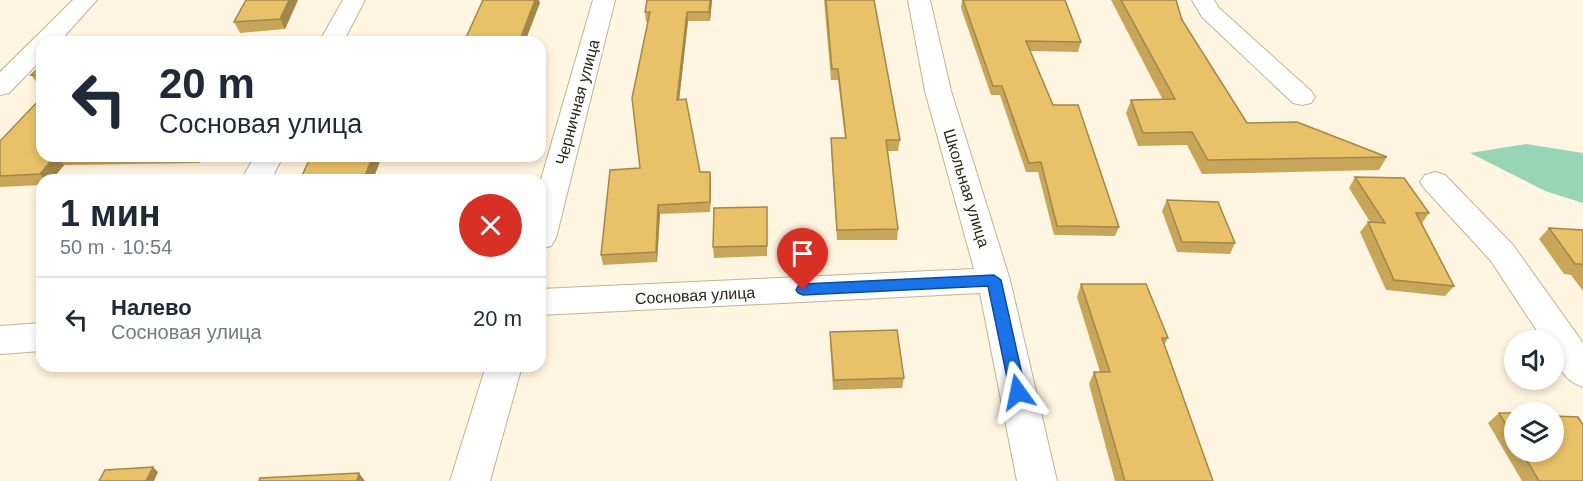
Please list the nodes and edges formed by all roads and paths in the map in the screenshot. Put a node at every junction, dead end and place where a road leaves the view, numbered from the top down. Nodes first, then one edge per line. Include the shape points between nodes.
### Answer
1 (86, 0) edge
2 (354, 0) edge
3 (604, 0) edge
4 (919, 0) edge
5 (1203, 0) edge
6 (50, 36) edge
7 (334, 36) edge
8 (36, 50) edge
9 (0, 87) edge
10 (1302, 97) dead end
11 (1435, 182) dead end
12 (546, 216) edge
13 (994, 280) junction
14 (546, 302) edge
15 (36, 337) edge
16 (0, 340) edge
17 (502, 372) edge
18 (1583, 372) edge
19 (470, 481) edge
20 (1036, 481) edge

1 - 6 street
2 - 7 street
3 - 12 street, Черничная улица
4 - 13 street, Школьная улица via 938,91
5 - 10 street via 1210,12
8 - 9 street
11 - 18 street via 1502,253
13 - 14 street, Сосновая улица
13 - 20 street, Школьная улица
15 - 16 street
17 - 19 street

